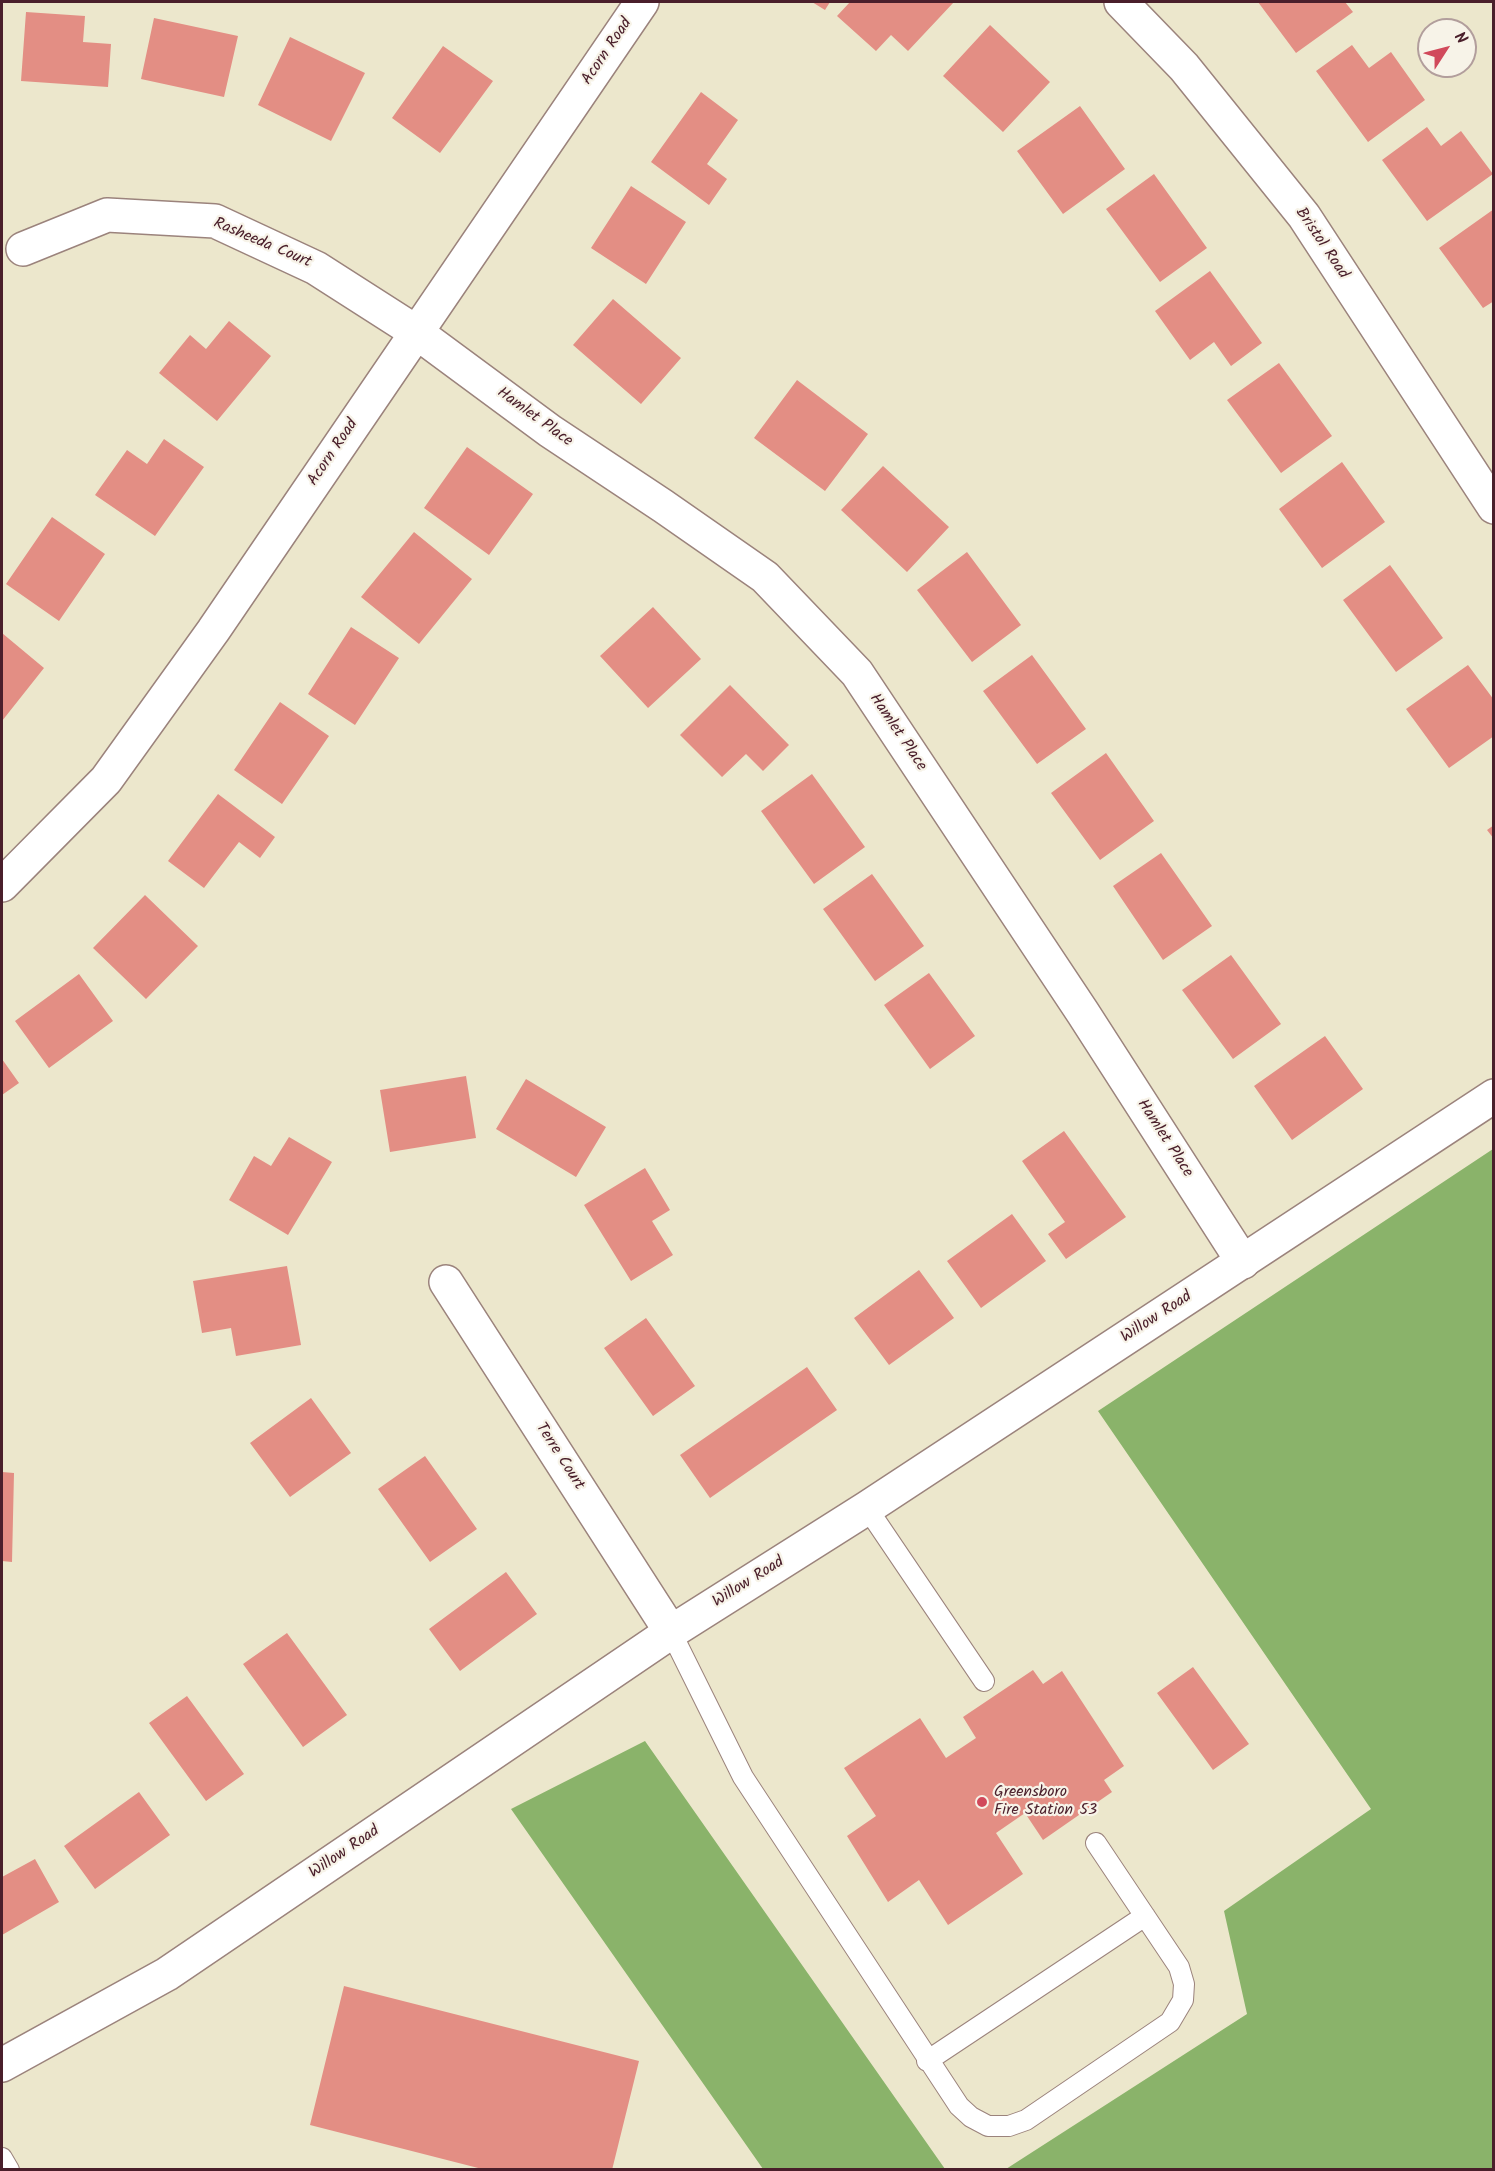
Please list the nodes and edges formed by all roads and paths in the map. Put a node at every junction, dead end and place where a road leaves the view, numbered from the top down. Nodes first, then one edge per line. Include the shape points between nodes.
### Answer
1 (642, 2) edge
2 (1121, 2) edge
3 (23, 249) dead end
4 (416, 332) junction
5 (1494, 507) edge
6 (2, 885) edge
7 (1494, 1096) edge
8 (1243, 1262) junction
9 (447, 1282) dead end
10 (867, 1508) junction
11 (671, 1632) junction
12 (984, 1681) dead end
13 (1096, 1843) dead end
14 (1145, 1916) junction
15 (927, 2061) junction
16 (2, 2065) edge
17 (2, 2158) edge
18 (9, 2169) edge

1 - 4 street, Acorn Road
2 - 5 street, Bristol Road via 1184,67 1304,216
3 - 4 street, Rasheeda Court via 107,215 215,221 316,268
4 - 6 street, Acorn Road via 213,631 106,780
4 - 8 street, Hamlet Place via 550,431 765,577 858,674
7 - 8 street, Willow Road
8 - 10 street, Willow Road
9 - 11 street, Terre Court
10 - 11 street, Willow Road
10 - 12 lane
11 - 15 lane via 742,1777
11 - 16 street, Willow Road via 167,1974
13 - 14 lane
14 - 15 lane
14 - 15 lane via 1179,1967 1184,1984 1178,2011 1170,2022 1026,2120 1009,2126 988,2126 971,2117
17 - 18 lane

